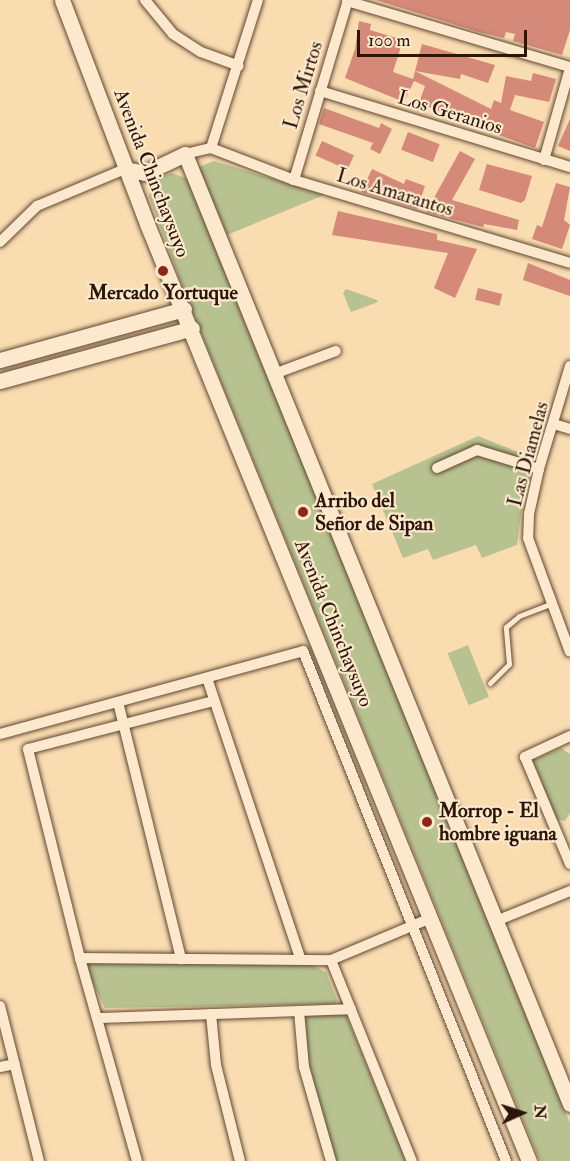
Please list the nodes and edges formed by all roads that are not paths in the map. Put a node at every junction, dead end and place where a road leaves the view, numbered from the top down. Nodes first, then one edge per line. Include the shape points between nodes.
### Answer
1 (62, 0) edge
2 (145, 0) edge
3 (258, 0) edge
4 (347, 1) edge
5 (239, 66) junction
6 (570, 67) edge
7 (320, 91) junction
8 (211, 148) junction
9 (185, 154) junction
10 (544, 160) junction
11 (570, 167) edge
12 (125, 169) junction
13 (294, 180) junction
14 (0, 242) edge
15 (570, 263) edge
16 (184, 309) junction
17 (192, 328) junction
18 (336, 351) dead end
19 (0, 360) edge
20 (570, 366) edge
21 (274, 374) junction
22 (0, 381) edge
23 (554, 424) junction
24 (570, 429) edge
25 (437, 468) dead end
26 (539, 469) junction
27 (550, 604) junction
28 (566, 634) edge
29 (570, 652) edge
30 (207, 678) junction
31 (490, 683) dead end
32 (214, 701) junction
33 (118, 702) junction
34 (123, 725) junction
35 (0, 734) edge
36 (570, 736) edge
37 (570, 844) edge
38 (568, 860) edge
39 (570, 891) edge
40 (431, 918) junction
41 (496, 921) junction
42 (412, 926) junction
43 (80, 958) junction
44 (181, 959) junction
45 (301, 960) junction
46 (331, 960) junction
47 (0, 1006) edge
48 (351, 1009) junction
49 (299, 1011) junction
50 (211, 1014) junction
51 (99, 1018) junction
52 (15, 1064) junction
53 (0, 1067) edge
54 (566, 1079) edge
55 (570, 1104) edge
56 (39, 1161) edge
57 (137, 1161) edge
58 (240, 1161) edge
59 (331, 1161) edge
60 (412, 1161) edge
61 (506, 1161) edge
62 (529, 1161) edge

1 - 12 street, Avenida Chinchaysuyo
2 - 5 street via 173,34 201,52
3 - 5 street
4 - 6 street
4 - 7 street, Los Mirtos
5 - 8 street
6 - 10 street
7 - 10 street, Los Geranios
7 - 13 street, Los Mirtos
8 - 9 street
8 - 13 street, Los Amarantos
9 - 12 street via 145,173
9 - 21 street, Avenida Chinchaysuyo
10 - 11 street, Los Geranios
12 - 14 street via 43,202
12 - 16 street, Avenida Chinchaysuyo
13 - 15 street, Los Amarantos
16 - 17 street, Avenida Chinchaysuyo
16 - 19 street
17 - 22 street
17 - 40 street, Avenida Chinchaysuyo
18 - 21 street
20 - 23 street, Las Diamelas
21 - 41 street, Avenida Chinchaysuyo
23 - 24 street
23 - 26 street, Las Diamelas
25 - 26 street via 477,450
26 - 27 street, Las Diamelas via 528,538
27 - 28 street, Las Diamelas
27 - 31 lane via 519,616 506,627 509,664
28 - 29 street, Las Diamelas
30 - 32 street
30 - 33 street
30 - 42 street via 303,651
32 - 34 street
32 - 45 street
33 - 34 street
33 - 35 street
34 - 43 street via 28,749
34 - 44 street
36 - 38 street via 525,757
37 - 38 street
39 - 41 street
40 - 42 street
40 - 62 street, Avenida Chinchaysuyo
41 - 54 street, Avenida Chinchaysuyo
42 - 46 street
42 - 61 street
43 - 44 street
43 - 51 street
44 - 45 street
45 - 46 street
46 - 48 street
47 - 52 street
48 - 49 street
48 - 60 street
49 - 50 street
49 - 59 street via 304,1067
50 - 51 street
50 - 58 street via 216,1065
51 - 57 street
52 - 53 street
52 - 56 street
54 - 55 street, Avenida Chinchaysuyo

